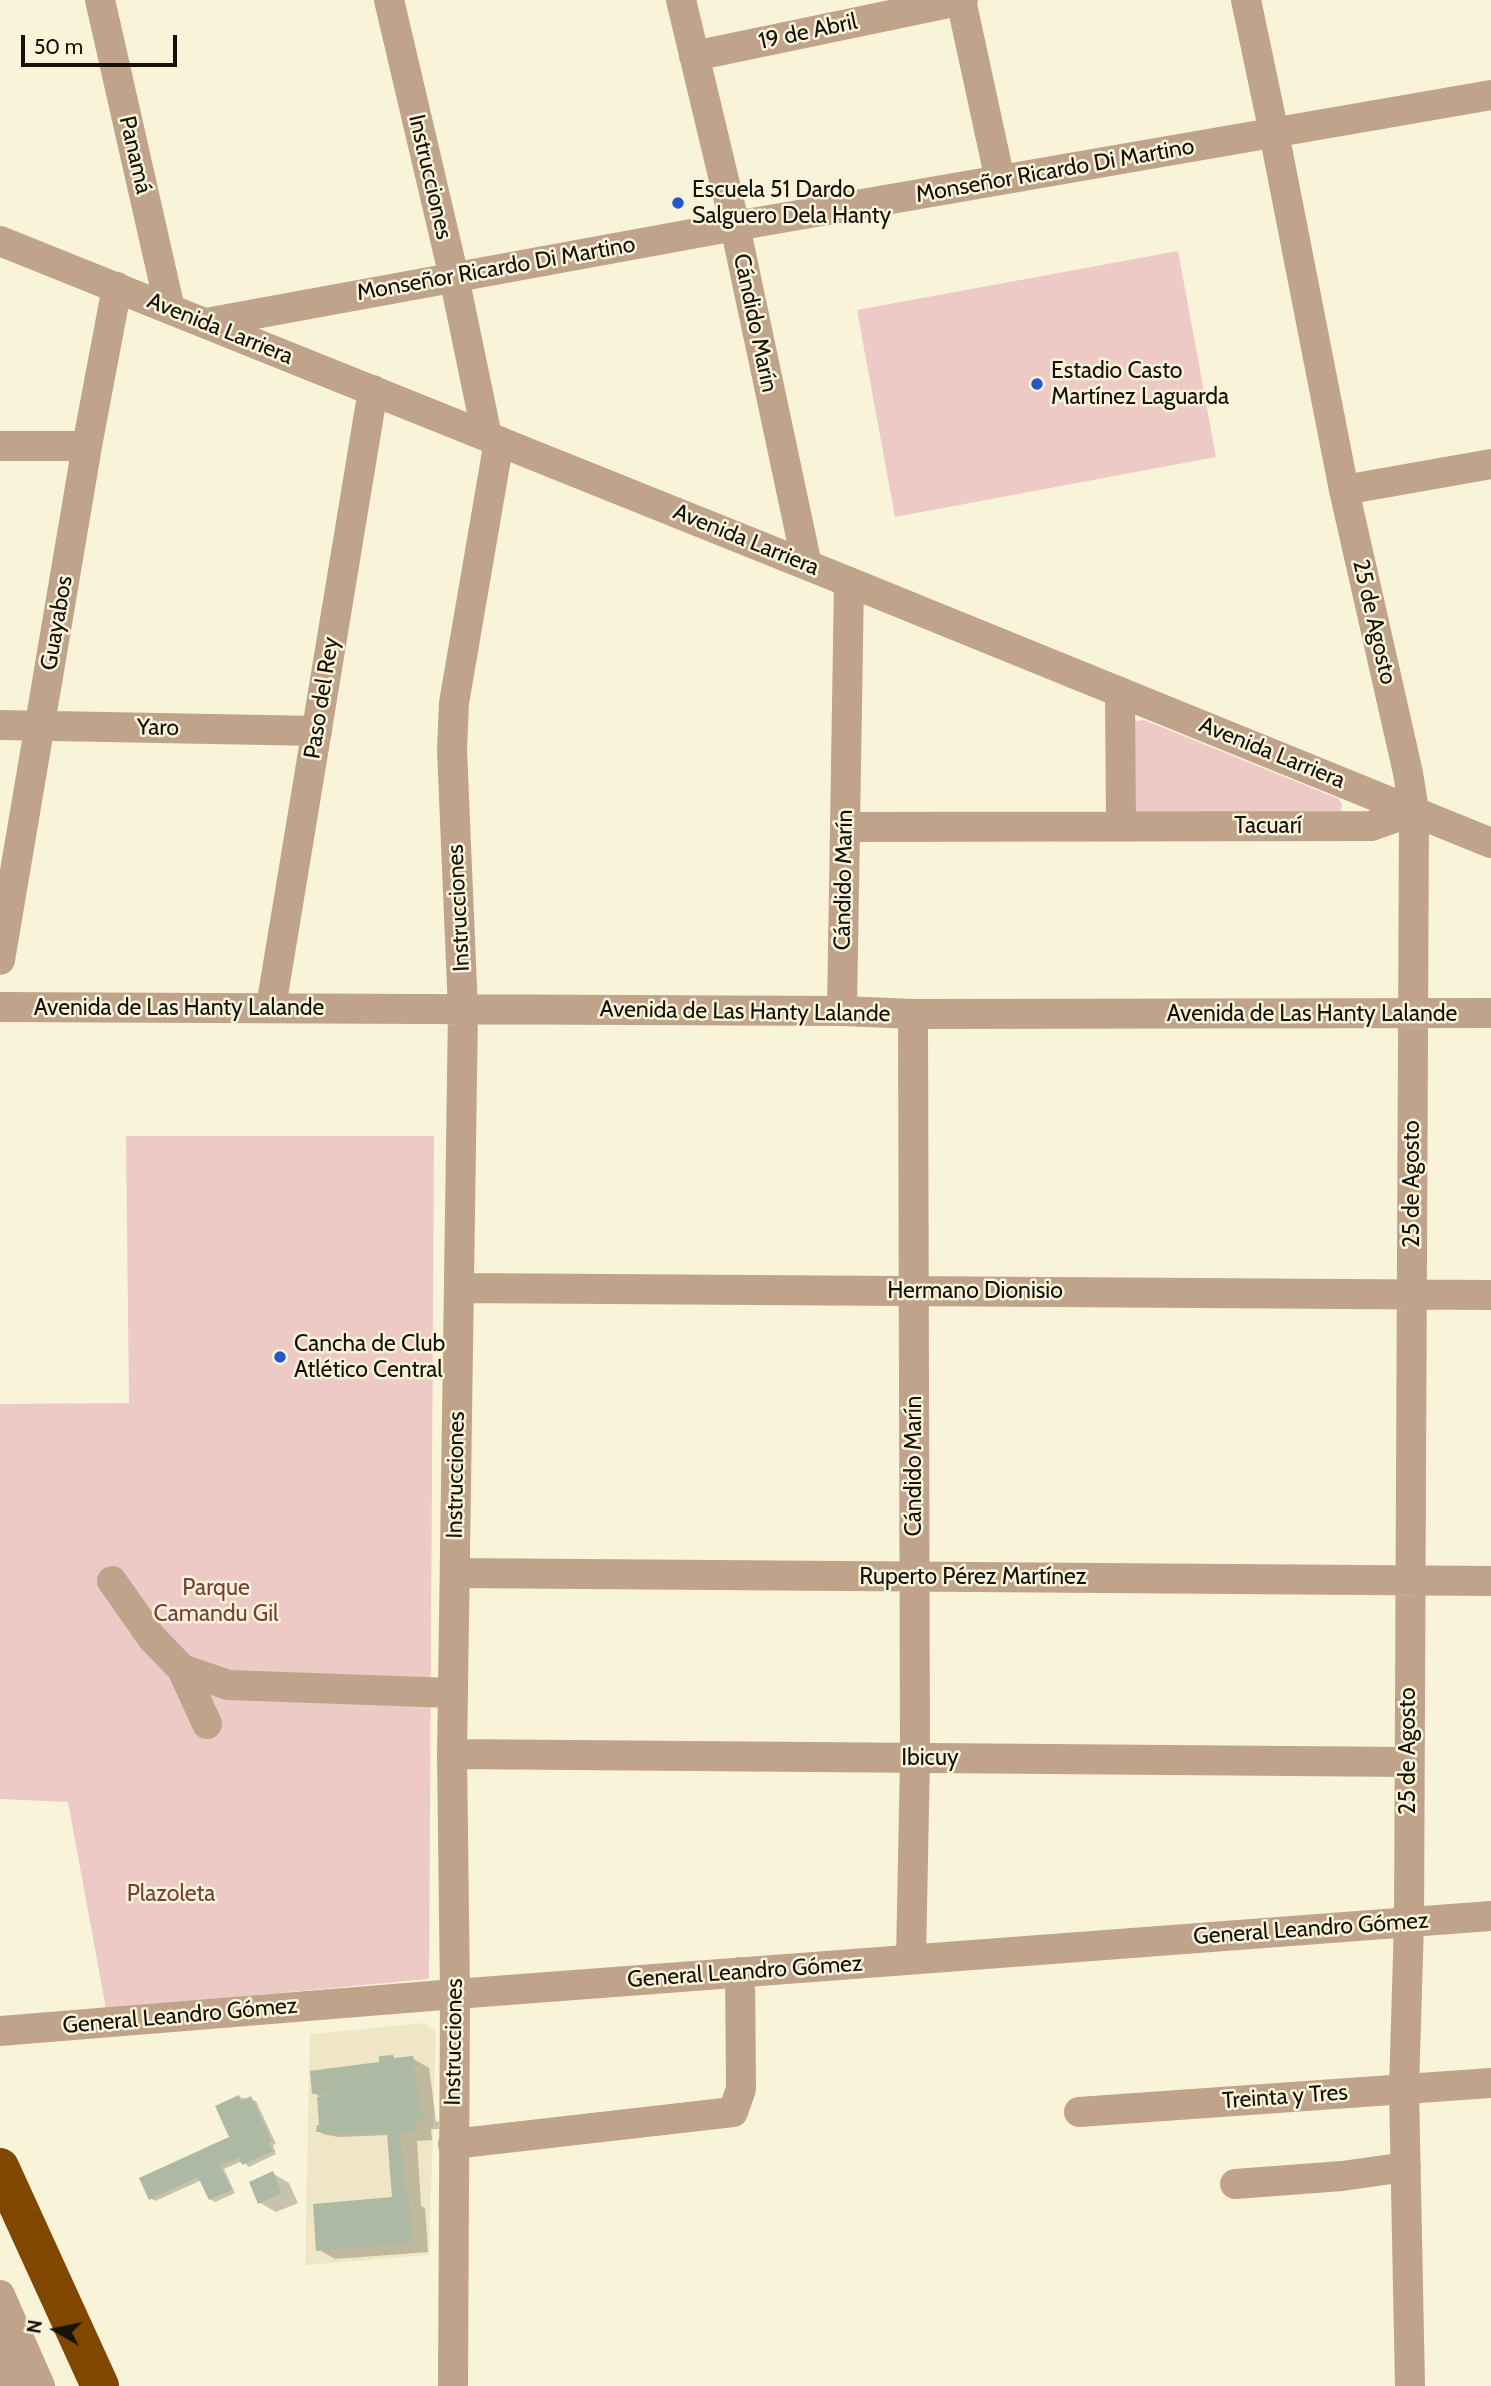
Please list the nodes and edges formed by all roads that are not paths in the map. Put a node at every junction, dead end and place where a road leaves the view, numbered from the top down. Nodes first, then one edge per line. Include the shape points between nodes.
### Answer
1 (100, 0) edge
2 (389, 0) edge
3 (681, 0) edge
4 (962, 0) edge
5 (1246, 0) edge
6 (694, 56) junction
7 (1491, 95) edge
8 (1274, 132) junction
9 (1000, 180) junction
10 (735, 226) junction
11 (0, 241) edge
12 (454, 277) junction
13 (117, 288) junction
14 (170, 309) junction
15 (206, 323) junction
16 (373, 390) junction
17 (493, 439) junction
18 (0, 446) edge
19 (87, 446) junction
20 (1491, 464) edge
21 (1344, 490) junction
22 (807, 565) junction
23 (849, 582) junction
24 (1120, 692) junction
25 (0, 725) edge
26 (39, 726) junction
27 (317, 731) junction
28 (1414, 811) junction
29 (1121, 825) junction
30 (845, 827) junction
31 (1491, 843) edge
32 (7, 877) edge
33 (0, 960) edge
34 (0, 1007) edge
35 (271, 1007) junction
36 (464, 1010) junction
37 (842, 1011) junction
38 (1414, 1013) junction
39 (1491, 1013) edge
40 (913, 1014) junction
41 (459, 1287) junction
42 (912, 1291) junction
43 (1412, 1295) junction
44 (1491, 1295) edge
45 (455, 1573) junction
46 (914, 1577) junction
47 (1409, 1580) junction
48 (112, 1581) dead end
49 (1491, 1581) edge
50 (183, 1669) junction
51 (453, 1693) junction
52 (207, 1724) dead end
53 (452, 1754) junction
54 (915, 1758) junction
55 (1408, 1762) junction
56 (1491, 1916) edge
57 (1409, 1923) junction
58 (911, 1959) junction
59 (740, 1972) junction
60 (456, 1994) junction
61 (0, 2031) edge
62 (1491, 2083) edge
63 (1404, 2088) junction
64 (1079, 2112) dead end
65 (453, 2144) junction
66 (0, 2167) edge
67 (1406, 2167) junction
68 (1235, 2184) dead end
69 (0, 2295) edge
70 (13, 2324) junction
71 (13, 2386) edge
72 (40, 2386) edge
73 (100, 2386) edge
74 (453, 2386) edge
75 (1410, 2386) edge

1 - 14 street, Panamá
2 - 12 street, Instrucciones
3 - 6 street, Cándido Marín
4 - 6 street, 19 de Abril
4 - 9 street
5 - 8 street, 25 de Agosto
6 - 10 street, Cándido Marín
7 - 8 street, Monseñor Ricardo Di Martino
8 - 9 street, Monseñor Ricardo Di Martino
8 - 21 street, 25 de Agosto
9 - 10 street, Monseñor Ricardo Di Martino
10 - 12 street, Monseñor Ricardo Di Martino
10 - 22 street, Cándido Marín
11 - 13 street, Avenida Larriera
12 - 15 street, Monseñor Ricardo Di Martino
12 - 17 street, Instrucciones
13 - 14 street, Avenida Larriera
13 - 19 street, Guayabos
14 - 15 street, Avenida Larriera
15 - 16 street, Avenida Larriera
16 - 17 street, Avenida Larriera
16 - 27 street, Paso del Rey
17 - 22 street, Avenida Larriera
17 - 36 street, Instrucciones via 454,703 452,750
18 - 19 street
19 - 26 street, Guayabos
20 - 21 street
21 - 28 street, 25 de Agosto
22 - 23 street, Avenida Larriera
23 - 24 street, Avenida Larriera
23 - 30 street, Cándido Marín
24 - 28 street, Avenida Larriera
24 - 29 street
25 - 26 street, Yaro
26 - 27 street, Yaro
26 - 32 street, Guayabos
27 - 35 street, Paso del Rey
28 - 29 street, Tacuarí via 1371,826
28 - 31 street, Avenida Larriera
28 - 38 street, 25 de Agosto
29 - 30 street, Tacuarí
30 - 37 street, Cándido Marín
32 - 33 street, Guayabos
34 - 35 street, Avenida de Las Hanty Lalande
35 - 36 street, Avenida de Las Hanty Lalande
36 - 37 street, Avenida de Las Hanty Lalande
36 - 41 street, Instrucciones
37 - 40 street, Avenida de Las Hanty Lalande
38 - 39 street, Avenida de Las Hanty Lalande
38 - 40 street, Avenida de Las Hanty Lalande
38 - 43 street, 25 de Agosto
40 - 42 street, Cándido Marín
41 - 42 street, Hermano Dionisio
41 - 45 street, Instrucciones
42 - 43 street, Hermano Dionisio
42 - 46 street, Cándido Marín
43 - 44 street, Hermano Dionisio
43 - 47 street, 25 de Agosto
45 - 46 street, Ruperto Pérez Martínez
45 - 51 street, Instrucciones
46 - 47 street, Ruperto Pérez Martínez
46 - 54 street, Cándido Marín
47 - 49 street, Ruperto Pérez Martínez
47 - 55 street, 25 de Agosto
48 - 50 street via 152,1638
50 - 51 street via 228,1685
50 - 52 street
51 - 53 street, Instrucciones
53 - 54 street, Ibicuy
53 - 60 street, Instrucciones
54 - 55 street, Ibicuy
54 - 58 street, Cándido Marín
55 - 57 street, 25 de Agosto
56 - 57 street, General Leandro Gómez
57 - 58 street, General Leandro Gómez
57 - 63 street, 25 de Agosto
58 - 59 street, General Leandro Gómez
59 - 60 street, General Leandro Gómez
59 - 65 street via 741,2090 733,2112
60 - 61 street, General Leandro Gómez
60 - 65 street, Instrucciones
62 - 63 street, Treinta y Tres
63 - 64 street, Treinta y Tres
63 - 67 street, 25 de Agosto
65 - 74 street, Instrucciones
66 - 73 highway
67 - 68 street
67 - 75 street, 25 de Agosto
69 - 70 street
70 - 71 street via 4,2352
70 - 72 street

